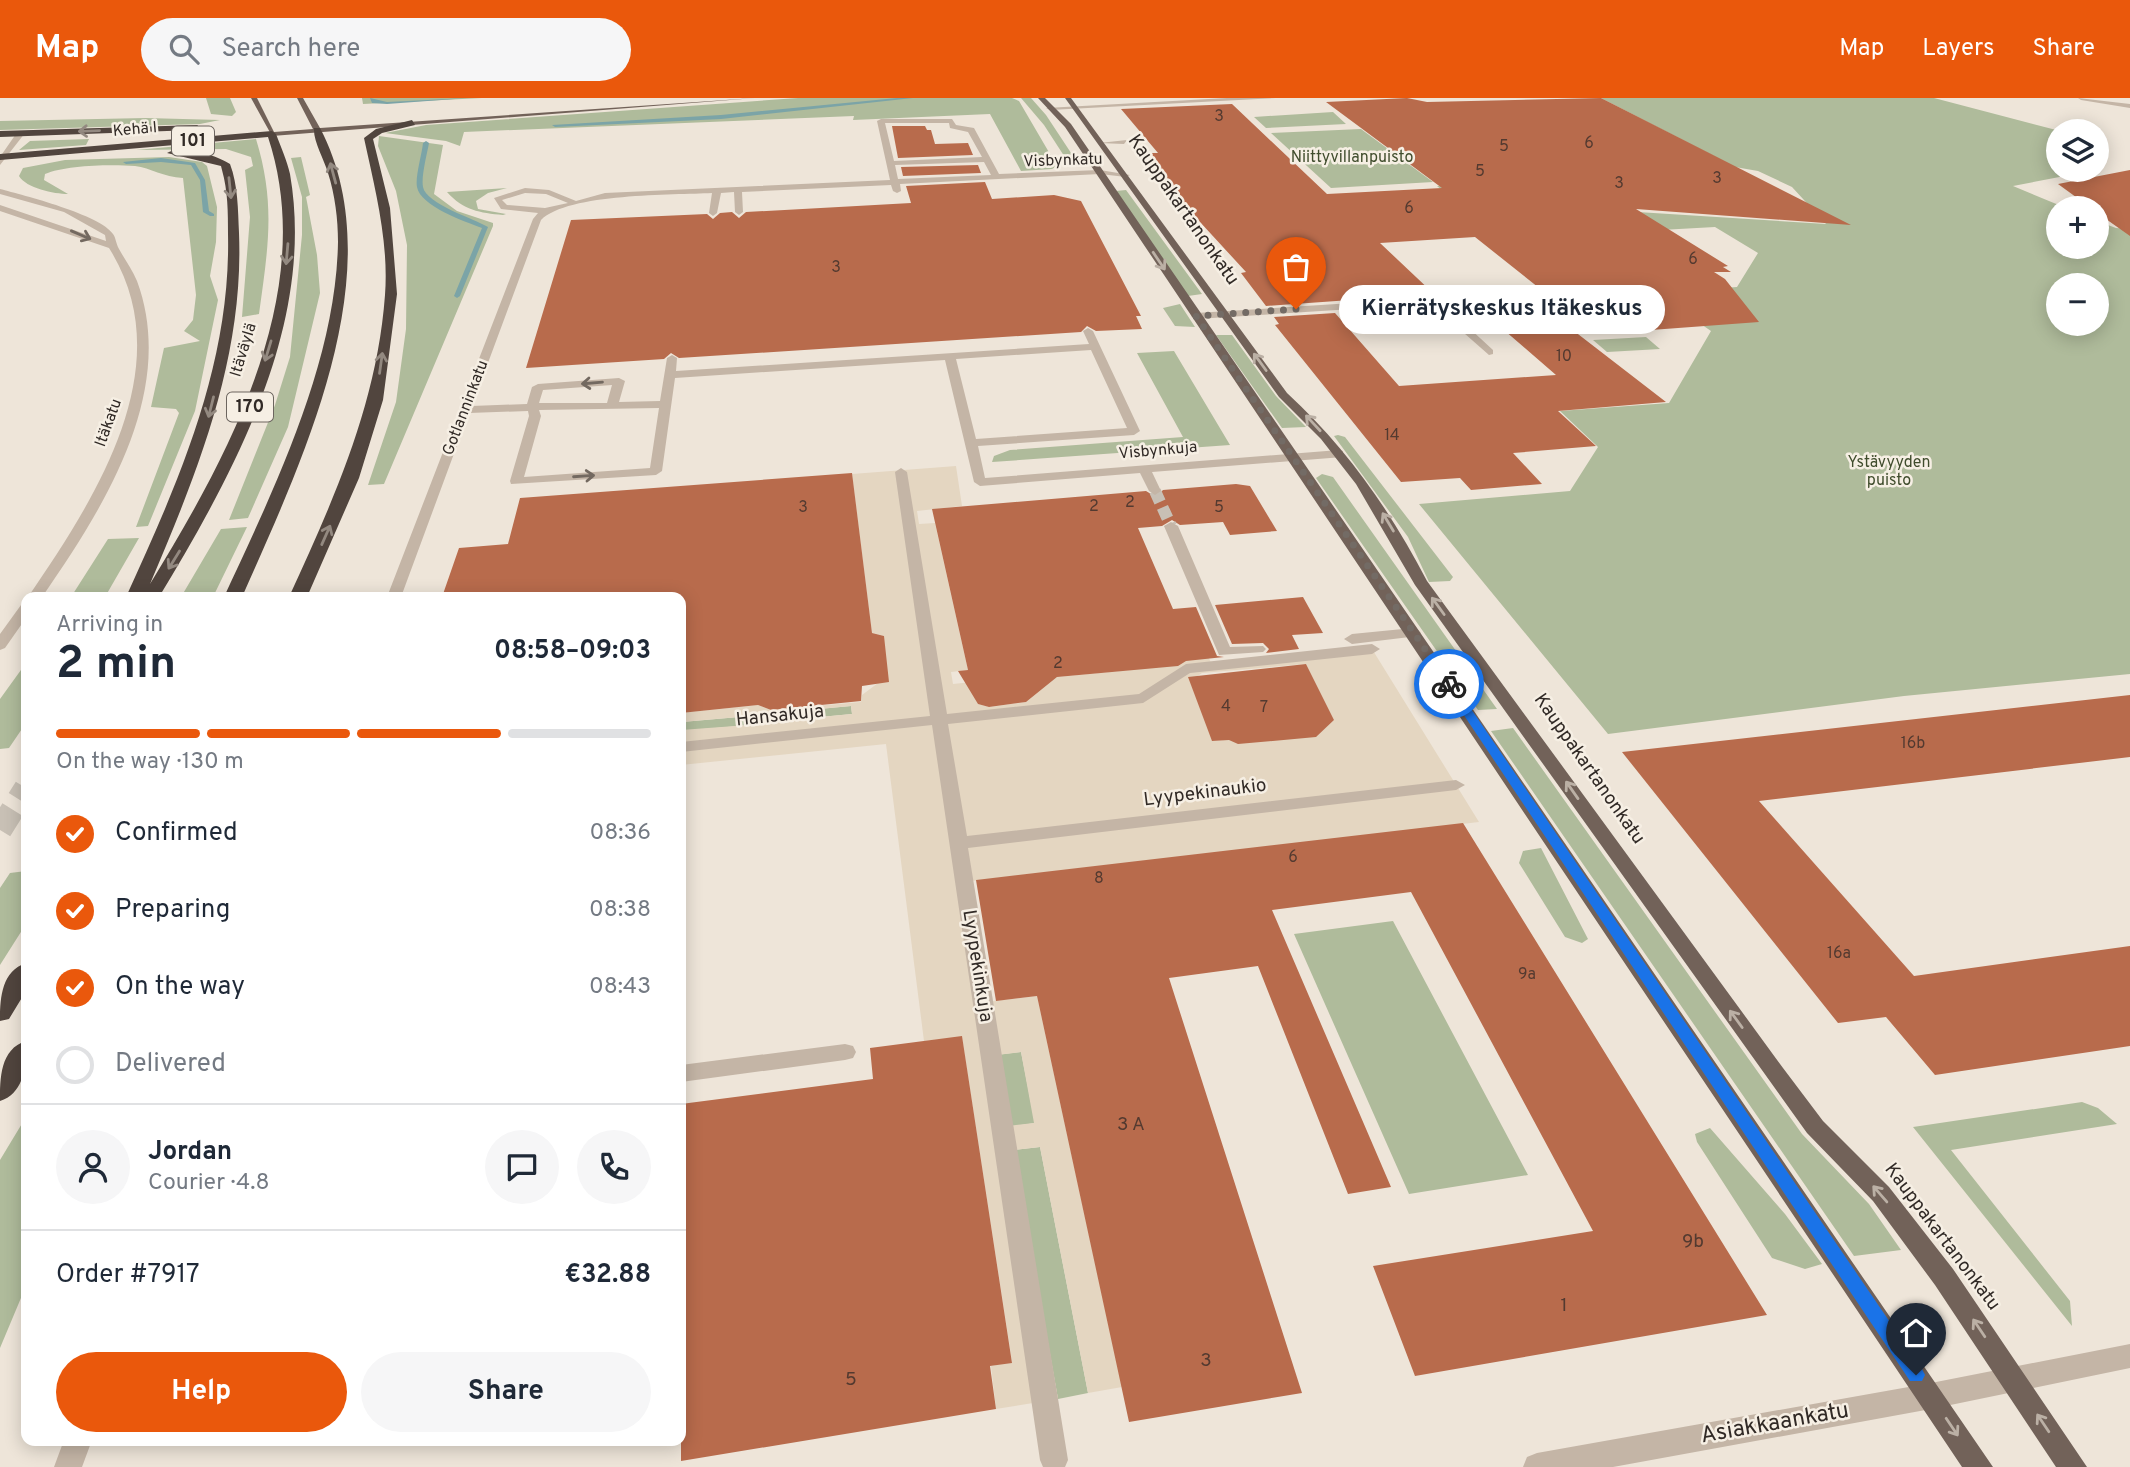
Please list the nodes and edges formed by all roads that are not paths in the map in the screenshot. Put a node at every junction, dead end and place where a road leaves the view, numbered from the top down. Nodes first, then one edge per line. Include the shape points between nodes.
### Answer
1 (254, 98) edge
2 (300, 98) edge
3 (639, 98) edge
4 (752, 98) edge
5 (1041, 98) edge
6 (1068, 98) edge
7 (1273, 98) edge
8 (2048, 98) edge
9 (2081, 98) edge
10 (2030, 100) dead end
11 (2130, 106) edge
12 (1077, 107) junction
13 (1051, 108) junction
14 (382, 116) dead end
15 (324, 120) dead end
16 (302, 121) dead end
17 (278, 123) dead end
18 (412, 123) junction
19 (253, 124) dead end
20 (267, 124) junction
21 (315, 125) junction
22 (212, 126) dead end
23 (21, 133) junction
24 (0, 134) edge
25 (272, 134) junction
26 (1124, 142) dead end
27 (0, 143) edge
28 (1103, 143) junction
29 (30, 156) junction
30 (2, 159) edge
31 (988, 159) junction
32 (891, 163) junction
33 (995, 174) junction
34 (1126, 175) junction
35 (1102, 176) junction
36 (517, 183) dead end
37 (896, 183) junction
38 (588, 188) dead end
39 (0, 191) edge
40 (524, 191) junction
41 (738, 195) junction
42 (716, 196) junction
43 (578, 202) junction
44 (0, 208) edge
45 (739, 212) dead end
46 (713, 213) dead end
47 (541, 215) junction
48 (111, 246) junction
49 (1493, 297) dead end
50 (1432, 300) junction
51 (1342, 306) junction
52 (1224, 314) junction
53 (1196, 316) junction
54 (1354, 320) dead end
55 (1088, 331) dead end
56 (1093, 347) junction
57 (1489, 352) dead end
58 (950, 356) junction
59 (672, 358) dead end
60 (670, 375) junction
61 (665, 404) junction
62 (532, 405) junction
63 (612, 407) junction
64 (466, 410) junction
65 (972, 443) junction
66 (1339, 454) junction
67 (1293, 458) junction
68 (1145, 470) junction
69 (901, 472) dead end
70 (1155, 491) tunnel mouth
71 (1171, 526) tunnel mouth
72 (37, 592) edge
73 (137, 592) edge
74 (153, 592) edge
75 (235, 592) edge
76 (300, 592) edge
77 (396, 592) edge
78 (21, 615) edge
79 (1413, 633) junction
80 (0, 645) edge
81 (1372, 649) dead end
82 (939, 721) junction
83 (686, 747) edge
84 (1456, 785) dead end
85 (958, 843) junction
86 (21, 980) edge
87 (0, 1012) edge
88 (845, 1052) dead end
89 (21, 1059) edge
90 (686, 1073) edge
91 (0, 1091) edge
92 (2130, 1356) edge
93 (2013, 1379) junction
94 (1931, 1396) junction
95 (76, 1446) edge
96 (1054, 1460) dead end
97 (68, 1467) edge
98 (1537, 1467) edge
99 (1979, 1467) edge
100 (2073, 1467) edge

1 - 20 main road, Itäväylä / 170
2 - 21 main road
3 - 14 main road
4 - 18 main road
5 - 13 main road
6 - 12 main road, Kauppakartanonkatu
7 - 12 street
8 - 10 street
9 - 11 street
12 - 13 street
12 - 28 main road, Kauppakartanonkatu
13 - 35 main road
15 - 21 main road
16 - 21 main road
17 - 20 main road
18 - 21 main road
76 -> 18 highway via 351,478 376,400 391,294 385,208 368,138
19 - 20 highway
20 - 25 main road, Itäväylä / 170
21 - 25 main road
75 -> 21 highway via 312,408 338,296 343,219 334,170
22 -> 23 highway, Kehä I / 101
23 - 24 highway, Kehä I / 101
23 - 27 street
23 - 30 street
25 - 29 highway, Kehä I / 101
25 -> 74 highway, Itäväylä / 170 via 285,174 289,223 277,321 232,452 197,523
26 - 28 street
28 - 34 main road, Kauppakartanonkatu
29 - 30 highway, Kehä I / 101
29 -> 73 highway via 197,155 219,160 228,170 234,234 233,292 225,347 210,414
31 - 32 street
31 - 32 street via 971,130 953,126 952,121 881,121
31 - 33 street
32 - 37 street
33 - 35 street, Visbynkatu
33 - 37 street, Visbynkatu
34 - 35 street, Visbynkatu
34 - 52 main road, Kauppakartanonkatu
35 - 37 street, Visbynkatu
35 -> 53 main road
36 - 40 street
37 - 41 street, Visbynkatu
38 - 43 street
39 - 48 street, Itäkatu via 81,216 109,234
40 - 43 street via 558,193
40 - 47 street via 501,197 497,204
41 - 42 street, Visbynkatu
41 - 45 street
42 - 43 street, Visbynkatu via 605,205
42 - 46 street
43 - 47 street, Visbynkatu
44 -> 48 street
47 - 64 street, Gotlanninkatu
48 - 72 street, Itäkatu via 134,286 142,321 144,349 138,393 113,466 92,508
49 - 50 street
50 - 51 street
50 - 57 street
51 - 52 street
51 - 54 street
52 - 53 street
66 -> 52 main road, Kauppakartanonkatu via 1283,395
53 - 67 main road
55 - 56 street
56 - 58 street
56 - 65 street via 1134,431
58 - 60 street
58 - 65 street
59 - 60 street
60 - 61 street
62 -> 61 street via 535,416 516,481 656,471
61 - 63 street
62 - 63 street
63 -> 62 street via 619,381 538,387
62 - 64 street
64 - 77 street, Gotlanninkatu
65 - 68 street, Visbynkuja via 980,482
66 - 67 street, Visbynkuja
93 -> 66 main road, Kauppakartanonkatu via 1944,1276 1881,1194 1815,1127 1775,1074 1420,582 1388,518
67 - 68 street, Visbynkuja
67 - 79 main road
68 - 70 street
69 - 82 street, Lyypekinkuja
71 - 79 street via 1224,652
78 - 80 street
79 - 94 main road
81 - 82 street, Hansakuja via 1186,669 1143,698
82 - 83 street, Hansakuja
82 - 85 street, Lyypekinkuja
84 - 85 street, Lyypekinaukio
85 - 96 street, Lyypekinkuja
86 - 87 highway
88 - 90 street
89 - 91 highway
92 - 93 street, Asiakkaankatu
93 - 94 street, Asiakkaankatu
100 -> 93 main road, Kauppakartanonkatu
94 - 98 street, Asiakkaankatu
94 -> 99 main road
95 - 97 street

